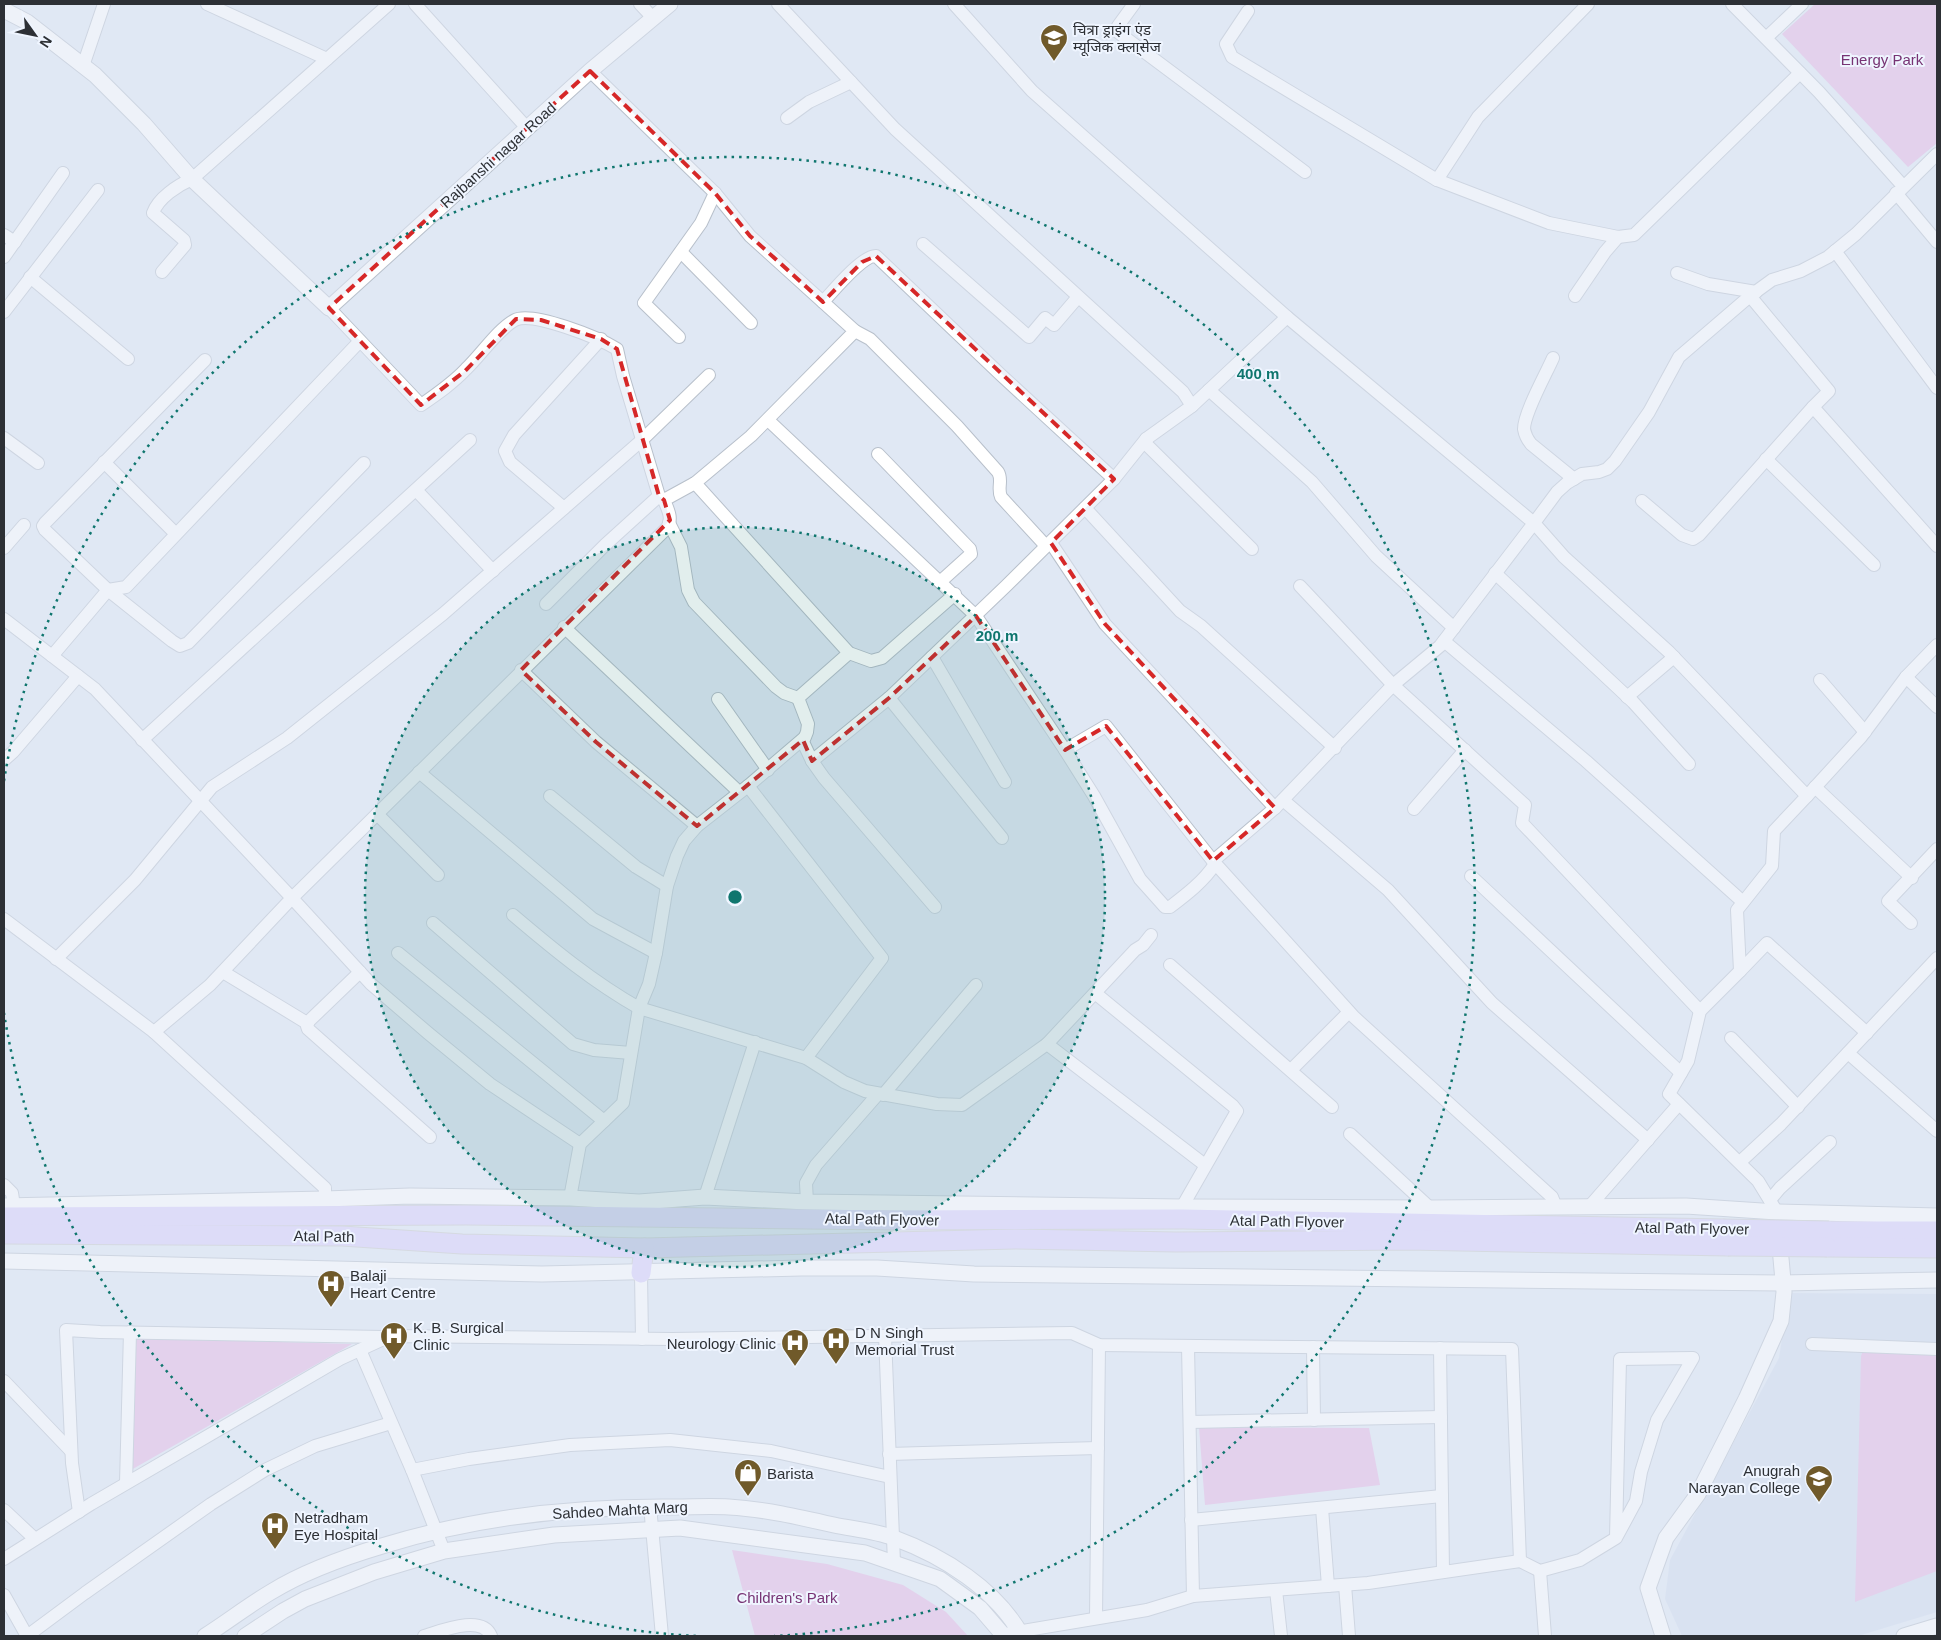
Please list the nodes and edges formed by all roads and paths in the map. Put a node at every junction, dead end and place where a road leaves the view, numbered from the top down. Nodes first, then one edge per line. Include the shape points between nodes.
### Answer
1 (104, 4) edge
2 (207, 4) edge
3 (389, 4) edge
4 (415, 4) edge
5 (640, 4) edge
6 (670, 4) edge
7 (778, 4) edge
8 (954, 4) edge
9 (1588, 4) edge
10 (1732, 4) edge
11 (1802, 4) edge
12 (1129, 6) edge
13 (4, 10) edge
14 (1248, 11) dead end
15 (653, 18) junction
16 (1766, 38) junction
17 (327, 59) junction
18 (83, 66) junction
19 (590, 71) junction
20 (1800, 73) junction
21 (851, 82) junction
22 (787, 118) dead end
23 (527, 128) junction
24 (1937, 154) edge
25 (1305, 172) dead end
26 (63, 173) dead end
27 (192, 179) junction
28 (1437, 180) junction
29 (98, 190) dead end
30 (1900, 190) junction
31 (716, 192) junction
32 (9, 238) edge
33 (1618, 238) junction
34 (1937, 242) edge
35 (923, 244) dead end
36 (1835, 251) junction
37 (681, 252) junction
38 (4, 257) edge
39 (162, 272) dead end
40 (1677, 272) dead end
41 (30, 277) junction
42 (1753, 294) junction
43 (1575, 296) dead end
44 (1078, 297) junction
45 (8, 298) edge
46 (823, 302) junction
47 (329, 308) junction
48 (4, 312) edge
49 (1287, 317) junction
50 (752, 324) dead end
51 (855, 332) junction
52 (679, 337) dead end
53 (601, 339) junction
54 (360, 341) junction
55 (1553, 358) dead end
56 (128, 359) dead end
57 (206, 360) dead end
58 (709, 375) dead end
59 (1937, 388) edge
60 (1209, 390) junction
61 (1188, 399) junction
62 (1813, 407) junction
63 (768, 420) junction
64 (4, 438) edge
65 (1146, 439) junction
66 (470, 440) dead end
67 (642, 440) junction
68 (878, 454) dead end
69 (1766, 459) junction
70 (104, 462) junction
71 (38, 463) dead end
72 (364, 463) dead end
73 (1110, 475) junction
74 (1574, 479) junction
75 (694, 483) junction
76 (416, 490) junction
77 (661, 498) junction
78 (1642, 501) dead end
79 (564, 508) junction
80 (1085, 508) junction
81 (670, 523) junction
82 (1534, 523) junction
83 (24, 525) dead end
84 (176, 534) junction
85 (1044, 541) junction
86 (1937, 546) edge
87 (4, 548) edge
88 (1252, 549) dead end
89 (1874, 565) dead end
90 (493, 571) junction
91 (1496, 573) junction
92 (940, 582) junction
93 (1300, 586) dead end
94 (108, 590) junction
95 (957, 597) junction
96 (546, 604) dead end
97 (973, 613) junction
98 (4, 619) edge
99 (564, 627) junction
100 (1454, 628) junction
101 (1444, 641) junction
102 (1937, 645) edge
103 (849, 653) junction
104 (52, 656) junction
105 (932, 657) junction
106 (1674, 658) junction
107 (521, 670) junction
108 (78, 676) junction
109 (1906, 677) junction
110 (1820, 680) dead end
111 (1393, 685) junction
112 (1627, 697) junction
113 (718, 698) dead end
114 (798, 698) junction
115 (889, 698) junction
116 (1937, 706) edge
117 (1865, 732) junction
118 (142, 740) junction
119 (807, 748) junction
120 (1335, 748) junction
121 (1065, 750) junction
122 (1465, 750) junction
123 (4, 760) edge
124 (1688, 764) dead end
125 (768, 770) junction
126 (419, 772) junction
127 (1005, 782) dead end
128 (1811, 791) junction
129 (750, 793) junction
130 (550, 796) dead end
131 (201, 801) junction
132 (1279, 804) junction
133 (1414, 809) dead end
134 (377, 814) junction
135 (697, 826) junction
136 (1002, 838) dead end
137 (1937, 849) edge
138 (1217, 865) junction
139 (438, 875) dead end
140 (1471, 876) dead end
141 (1912, 878) junction
142 (667, 886) junction
143 (292, 898) junction
144 (1744, 902) junction
145 (935, 907) dead end
146 (513, 915) dead end
147 (4, 919) edge
148 (433, 923) dead end
149 (1911, 923) dead end
150 (1150, 935) dead end
151 (398, 953) dead end
152 (656, 953) junction
153 (1937, 958) edge
154 (56, 959) junction
155 (1170, 966) dead end
156 (1740, 971) junction
157 (223, 972) junction
158 (360, 972) junction
159 (976, 985) dead end
160 (1095, 993) junction
161 (640, 1008) junction
162 (1700, 1011) junction
163 (1349, 1012) junction
164 (307, 1024) junction
165 (154, 1032) junction
166 (1867, 1033) junction
167 (1731, 1038) dead end
168 (755, 1042) junction
169 (1047, 1044) junction
170 (631, 1053) junction
171 (1848, 1053) junction
172 (806, 1058) junction
173 (1291, 1070) junction
174 (1681, 1073) junction
175 (880, 1094) junction
176 (1679, 1104) junction
177 (1332, 1107) dead end
178 (1798, 1107) junction
179 (604, 1121) junction
180 (1937, 1130) edge
181 (1350, 1134) dead end
182 (430, 1137) dead end
183 (1648, 1140) junction
184 (1830, 1142) dead end
185 (580, 1144) junction
186 (1740, 1162) junction
187 (1205, 1165) junction
188 (4, 1185) edge
189 (705, 1197) junction
190 (570, 1198) junction
191 (325, 1199) junction
192 (807, 1202) junction
193 (1773, 1206) junction
194 (1182, 1207) junction
195 (1556, 1207) junction
196 (1589, 1207) junction
197 (1430, 1208) junction
198 (638, 1209) junction
199 (7, 1210) edge
200 (1937, 1216) edge
201 (1937, 1231) edge
202 (4, 1234) edge
203 (1726, 1238) junction
204 (1828, 1239) junction
205 (644, 1248) junction
206 (1937, 1248) edge
207 (4, 1261) edge
208 (641, 1273) junction
209 (1937, 1280) edge
210 (1782, 1283) junction
211 (130, 1332) junction
212 (885, 1336) junction
213 (386, 1337) junction
214 (642, 1339) junction
215 (1812, 1344) dead end
216 (1099, 1345) junction
217 (1188, 1346) junction
218 (1312, 1347) junction
219 (1440, 1348) junction
220 (1937, 1349) edge
221 (360, 1350) junction
222 (4, 1381) edge
223 (1441, 1417) junction
224 (1314, 1420) junction
225 (1190, 1422) junction
226 (391, 1423) junction
227 (1098, 1448) junction
228 (71, 1451) junction
229 (889, 1454) junction
230 (412, 1470) junction
231 (890, 1477) junction
232 (126, 1483) junction
233 (1442, 1496) junction
234 (650, 1506) junction
235 (1322, 1508) junction
236 (4, 1510) edge
237 (79, 1512) junction
238 (1191, 1520) junction
239 (651, 1530) junction
240 (436, 1531) junction
241 (893, 1537) junction
242 (1616, 1538) junction
243 (35, 1540) junction
244 (444, 1551) junction
245 (4, 1559) edge
246 (1520, 1561) junction
247 (894, 1563) junction
248 (1540, 1571) junction
249 (1443, 1572) junction
250 (1344, 1585) junction
251 (1328, 1586) junction
252 (1276, 1590) junction
253 (4, 1595) edge
254 (1193, 1596) junction
255 (1096, 1618) junction
256 (1937, 1626) edge
257 (1020, 1634) edge
258 (1003, 1635) edge
259 (205, 1636) edge
260 (245, 1636) edge
261 (424, 1636) edge
262 (491, 1636) edge
263 (662, 1636) edge
264 (1281, 1636) edge
265 (1349, 1636) edge
266 (1544, 1636) edge
267 (1663, 1636) edge
268 (1904, 1636) edge

1 - 18 street
2 - 17 street
3 - 17 street
4 - 23 street
5 - 15 street
6 - 15 street, Rajbanshi nagar Road
7 - 21 street
8 - 49 street via 1032,91
9 - 28 street via 1478,117
10 - 16 street
11 - 16 street
12 - 25 street via 1118,26 1119,33
13 - 18 street via 27,22
14 - 28 street via 1226,44 1232,57
15 - 19 street, Rajbanshi nagar Road
16 - 20 street
17 - 27 street
18 - 27 street via 144,124
19 - 23 street, Rajbanshi nagar Road
19 - 31 street
20 - 30 street
20 - 33 street via 1634,235
21 - 22 street via 808,102
21 - 44 street via 895,129
23 - 47 street, Rajbanshi nagar Road
24 - 30 street
26 - 32 street
27 - 39 street via 179,185 152,212 184,240 185,245
27 - 47 street
28 - 33 street via 1549,223
29 - 41 street
30 - 34 street
30 - 36 street
31 - 37 street via 701,223
31 - 46 street via 750,236
32 - 38 street
33 - 43 street
35 - 44 street via 1029,337 1045,318 1054,325
36 - 42 street via 1801,271 1772,280
36 - 59 street
37 - 50 street
37 - 52 street via 644,302
40 - 42 street via 1708,284
41 - 45 street
41 - 56 street
42 - 62 street via 1829,392
42 - 74 street via 1678,357 1649,412 1611,466
44 - 61 street
45 - 48 street
46 - 51 street
46 - 73 street via 862,262 876,256
47 - 54 street
49 - 60 street
49 - 82 street
51 - 63 street
51 - 85 street via 870,339 957,426 998,472 1001,497
53 - 54 street via 541,320 516,319 505,326 465,371 421,406
53 - 67 street via 617,349
53 - 79 street via 514,435 505,451 510,462
54 - 84 street
55 - 74 street via 1524,430 1531,444
57 - 70 street
58 - 67 street
60 - 61 street
60 - 100 street via 1312,482 1376,556
61 - 65 street
62 - 69 street
62 - 86 street
63 - 75 street
63 - 92 street
64 - 71 street
65 - 73 street
65 - 88 street via 1147,445
66 - 76 street
67 - 77 street
67 - 79 street
68 - 92 street via 970,549 971,554 966,560
69 - 78 street via 1693,539 1682,535
69 - 89 street
70 - 84 street
70 - 94 street via 43,526
72 - 94 street via 188,643 180,646 172,641
73 - 80 street
74 - 82 street via 1557,492
75 - 77 street
75 - 103 street
76 - 90 street
76 - 118 street
77 - 81 street
77 - 96 street via 605,545
79 - 90 street
80 - 85 street
80 - 120 street via 1180,611 1201,626
81 - 99 street
81 - 114 street via 681,548 688,590 698,608 780,691
82 - 91 street
82 - 106 street via 1564,557
83 - 87 street
84 - 94 street via 126,587
85 - 97 street
85 - 132 street via 1105,624
90 - 131 street via 288,738 212,787
91 - 100 street
91 - 112 street
92 - 95 street
93 - 111 street
94 - 104 street
95 - 97 street
95 - 103 street via 882,658 871,660
97 - 105 street
97 - 121 street
98 - 104 street
99 - 107 street
99 - 129 street
100 - 101 street
101 - 111 street
101 - 144 street via 1586,761
102 - 109 street
103 - 114 street
104 - 108 street
105 - 115 street
105 - 127 street
106 - 112 street
106 - 128 street
107 - 126 street
107 - 135 street via 596,742
108 - 118 street via 95,689
108 - 123 street
109 - 116 street
109 - 117 street
110 - 117 street
111 - 120 street
111 - 122 street
112 - 124 street
113 - 125 street
114 - 119 street via 808,724
115 - 119 street
115 - 136 street
117 - 128 street
118 - 131 street
119 - 125 street
119 - 145 street via 824,778
120 - 132 street
121 - 138 street via 1106,726
121 - 138 street via 1140,879 1165,907 1170,907
122 - 133 street
122 - 162 street via 1525,805 1522,823
125 - 129 street
126 - 134 street
126 - 152 street via 593,918
128 - 141 street
128 - 144 street via 1774,830 1772,866
129 - 135 street
129 - 172 street via 882,958
130 - 142 street via 636,868
131 - 143 street
131 - 154 street via 135,880
132 - 138 street
132 - 183 street via 1388,890 1492,1003
134 - 139 street
134 - 143 street
135 - 142 street via 684,841
137 - 141 street
138 - 163 street
140 - 174 street
141 - 149 street via 1888,901
142 - 152 street
143 - 157 street
143 - 158 street
144 - 156 street via 1737,910
146 - 161 street via 574,966
147 - 154 street
148 - 170 street via 573,1044 594,1050
150 - 160 street
151 - 179 street
152 - 161 street
153 - 166 street
154 - 165 street
155 - 173 street
156 - 162 street
156 - 166 street via 1767,944
157 - 164 street
157 - 165 street
158 - 164 street
158 - 185 street via 490,1084
159 - 175 street
160 - 169 street
160 - 187 street via 1236,1109 1235,1118
161 - 168 street
161 - 170 street
162 - 174 street via 1688,1061
163 - 173 street
163 - 195 street via 1552,1197
164 - 182 street via 310,1032
165 - 191 street via 325,1188
166 - 171 street
167 - 178 street
168 - 172 street
168 - 189 street
169 - 175 street via 962,1105
169 - 187 street
170 - 179 street via 623,1103
171 - 178 street
171 - 180 street
172 - 175 street via 856,1088
173 - 177 street
174 - 176 street via 1669,1094
175 - 192 street via 816,1164 806,1183
176 - 183 street
176 - 186 street
178 - 186 street
179 - 185 street
181 - 197 street
183 - 196 street
184 - 193 street via 1780,1188
185 - 190 street
186 - 193 street via 1758,1181
187 - 194 street
188 - 199 street via 12,1193
189 - 192 street
189 - 198 street
190 - 191 street via 410,1196
190 - 198 street
191 - 199 street
192 - 194 street
193 - 196 street
193 - 200 street
193 - 210 street
194 - 197 street
195 - 196 street
195 - 197 street
198 - 199 main road, Atal Path
198 - 203 main road, Atal Path Flyover via 895,1220 1183,1219
201 - 204 main road, Atal Path Flyover
202 - 205 main road, Atal Path via 342,1236 462,1244
203 - 204 main road, Atal Path Flyover, bridge
203 - 205 main road, Atal Path Flyover via 1176,1242 1015,1239
204 - 206 main road, Atal Path Flyover
205 - 208 main road
207 - 208 street via 522,1274
208 - 210 street via 867,1268 974,1274
208 - 214 street
209 - 210 street
210 - 267 street via 1781,1321 1698,1494 1666,1538 1648,1588
211 - 213 street
211 - 228 street via 66,1330
211 - 232 street
212 - 214 street
212 - 216 street via 1072,1333
212 - 229 street
213 - 214 street
213 - 221 street
215 - 220 street
216 - 217 street
216 - 227 street
217 - 218 street
217 - 225 street
218 - 219 street
218 - 224 street
219 - 223 street
219 - 246 street via 1512,1349
221 - 226 street
221 - 232 street
222 - 228 street
223 - 224 street
223 - 233 street
224 - 225 street
225 - 238 street
226 - 230 street
226 - 253 street via 315,1446 258,1474 85,1592 27,1636
227 - 229 street
227 - 255 street
228 - 237 street
229 - 231 street
230 - 231 street via 570,1445 670,1440 771,1451
230 - 240 street
231 - 241 street
232 - 237 street
233 - 235 street
233 - 249 street
234 - 239 street
234 - 240 street, Sahdeo Mahta Marg via 581,1509
234 - 241 street, Sahdeo Mahta Marg via 729,1507
235 - 238 street
235 - 251 street
236 - 243 street
237 - 243 street
238 - 254 street
239 - 244 street, Sahdeo Mahta Marg via 554,1535
239 - 247 street, Sahdeo Mahta Marg via 680,1528 865,1553
239 - 263 street
240 - 244 street
240 - 259 street, Sahdeo Mahta Marg via 367,1551 296,1578
241 - 247 street
241 - 257 street, Sahdeo Mahta Marg via 963,1574 993,1598
242 - 242 street via 1636,1501 1657,1420 1693,1358 1620,1360
242 - 248 street via 1580,1560
243 - 245 street
244 - 260 street, Sahdeo Mahta Marg via 374,1572 305,1599
246 - 248 street
246 - 249 street
247 - 258 street, Sahdeo Mahta Marg via 940,1579 980,1608
248 - 266 street
249 - 250 street
250 - 251 street
250 - 265 street
251 - 252 street
252 - 254 street
252 - 264 street
254 - 255 street via 1147,1610
255 - 257 street
256 - 268 street
257 - 258 street
261 - 262 street via 472,1625 482,1626

